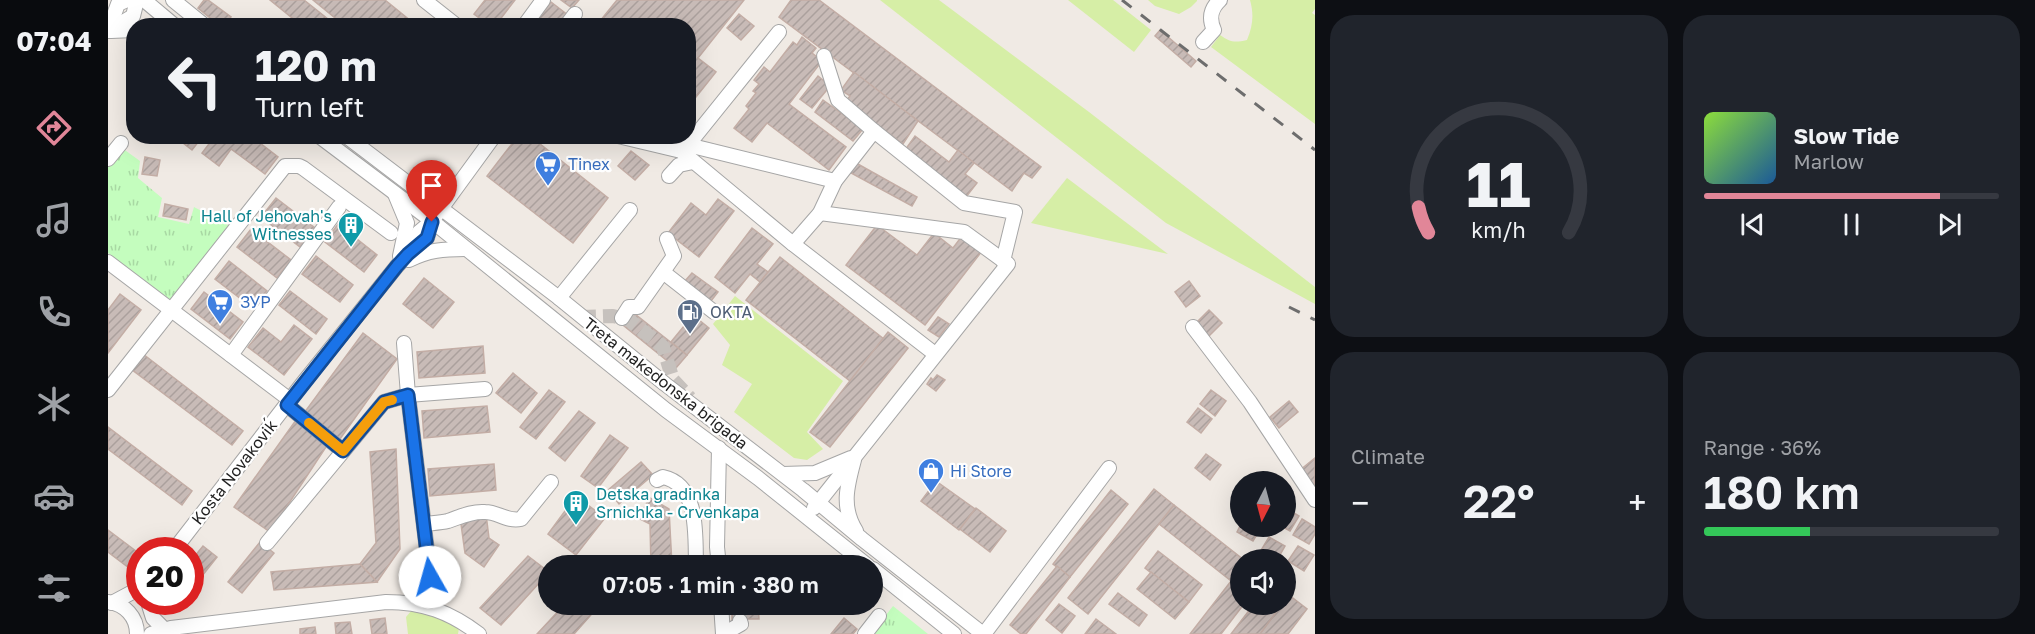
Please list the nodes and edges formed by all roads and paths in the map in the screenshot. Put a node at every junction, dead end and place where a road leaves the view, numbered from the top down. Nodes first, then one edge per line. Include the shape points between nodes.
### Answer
1 (110, 0) edge
2 (127, 0) edge
3 (137, 0) edge
4 (144, 0) edge
5 (173, 0) edge
6 (424, 0) edge
7 (543, 0) edge
8 (1220, 0) edge
9 (575, 14) dead end
10 (130, 18) edge
11 (165, 18) edge
12 (195, 18) edge
13 (447, 18) edge
14 (530, 18) edge
15 (572, 18) edge
16 (126, 20) edge
17 (126, 30) edge
18 (108, 31) edge
19 (779, 32) dead end
20 (1203, 42) dead end
21 (824, 56) dead end
22 (874, 131) junction
23 (696, 134) edge
24 (121, 143) dead end
25 (330, 144) edge
26 (357, 144) edge
27 (488, 144) edge
28 (663, 144) edge
29 (688, 144) edge
30 (685, 148) junction
31 (108, 159) edge
32 (693, 162) junction
33 (669, 176) dead end
34 (835, 181) junction
35 (394, 192) junction
36 (339, 207) dead end
37 (441, 208) junction
38 (630, 210) dead end
39 (820, 213) junction
40 (432, 222) junction
41 (391, 233) dead end
42 (667, 239) dead end
43 (793, 244) junction
44 (465, 249) junction
45 (1003, 261) junction
46 (108, 262) edge
47 (397, 266) junction
48 (663, 272) junction
49 (559, 298) junction
50 (172, 310) junction
51 (714, 312) dead end
52 (622, 318) dead end
53 (1193, 327) dead end
54 (404, 343) dead end
55 (935, 354) junction
56 (231, 355) junction
57 (486, 389) dead end
58 (108, 390) edge
59 (408, 395) junction
60 (288, 403) junction
61 (343, 451) junction
62 (718, 455) junction
63 (855, 455) junction
64 (1109, 468) dead end
65 (783, 474) junction
66 (657, 480) dead end
67 (551, 482) dead end
68 (1315, 500) edge
69 (818, 502) junction
70 (807, 517) junction
71 (424, 524) junction
72 (184, 537) edge
73 (862, 539) junction
74 (267, 543) dead end
75 (717, 547) junction
76 (695, 548) junction
77 (695, 555) edge
78 (718, 555) edge
79 (854, 555) edge
80 (430, 577) junction
81 (883, 577) edge
82 (126, 594) edge
83 (110, 602) edge
84 (408, 603) junction
85 (434, 608) junction
86 (152, 615) edge
87 (722, 615) edge
88 (879, 616) dead end
89 (740, 621) dead end
90 (135, 626) edge
91 (161, 630) edge
92 (476, 633) edge
93 (723, 634) edge
94 (865, 634) edge
95 (954, 634) edge
96 (984, 634) edge

1 - 18 street
2 - 18 street via 118,4
3 - 10 street
4 - 11 street
5 - 12 street
6 - 13 street
7 - 14 street
8 - 20 street via 1210,20 1214,30
9 - 15 street
16 - 18 street
17 - 18 street
19 - 23 street
21 - 22 street via 838,100
22 - 34 street
22 - 45 street via 964,203 1015,212
24 - 31 street
25 - 35 street, Treta makedonska brigada
26 - 37 street, Treta makedonska brigada
27 - 37 street, Kosta Novakoviḱ
28 - 30 street
29 - 30 street
30 - 32 street
30 - 34 street
32 - 33 street via 679,165
32 - 43 street
34 - 39 street
35 - 40 street, Treta makedonska brigada
35 - 47 street via 407,222
36 - 56 street
37 - 40 street, Kosta Novakoviḱ
37 - 49 street, Treta makedonska brigada
38 - 49 street
39 - 43 street
39 - 45 street via 964,232
40 - 44 street, Treta makedonska brigada
40 - 47 street, Kosta Novakoviḱ via 419,232
41 - 50 street via 303,168 285,166
42 - 48 street via 674,256
43 - 55 street
44 - 47 street via 423,253
44 - 62 street, Treta makedonska brigada
45 - 55 street via 1008,264
46 - 50 street
47 - 60 street, Kosta Novakoviḱ
48 - 51 street
48 - 52 street via 638,307 629,307
49 - 65 street, Treta makedonska brigada
50 - 56 street
50 - 58 street
53 - 68 street via 1250,402
54 - 59 street
55 - 63 street
56 - 60 street
57 - 59 street
59 - 61 street via 384,402
59 - 71 street
60 - 61 street
60 - 72 street, Kosta Novakoviḱ
61 - 74 street
62 - 70 street, Treta makedonska brigada
62 - 75 street
63 - 65 street via 815,473
63 - 69 street
63 - 73 street via 846,506
64 - 96 street
65 - 69 street, Treta makedonska brigada
66 - 76 street via 663,477 677,483 690,501
67 - 71 street via 521,519 506,519 482,511
69 - 70 street
69 - 73 street, Treta makedonska brigada
70 - 79 street, Treta makedonska brigada
71 - 80 street
73 - 96 street, Treta makedonska brigada
75 - 76 street
75 - 78 street
76 - 77 street
80 - 84 street
80 - 85 street
81 - 95 street
82 - 83 street
83 - 90 street via 124,607
84 - 85 street
84 - 91 street via 386,602
85 - 92 street
86 - 91 street
87 - 93 street
88 - 94 street
89 - 93 street
90 - 91 street

